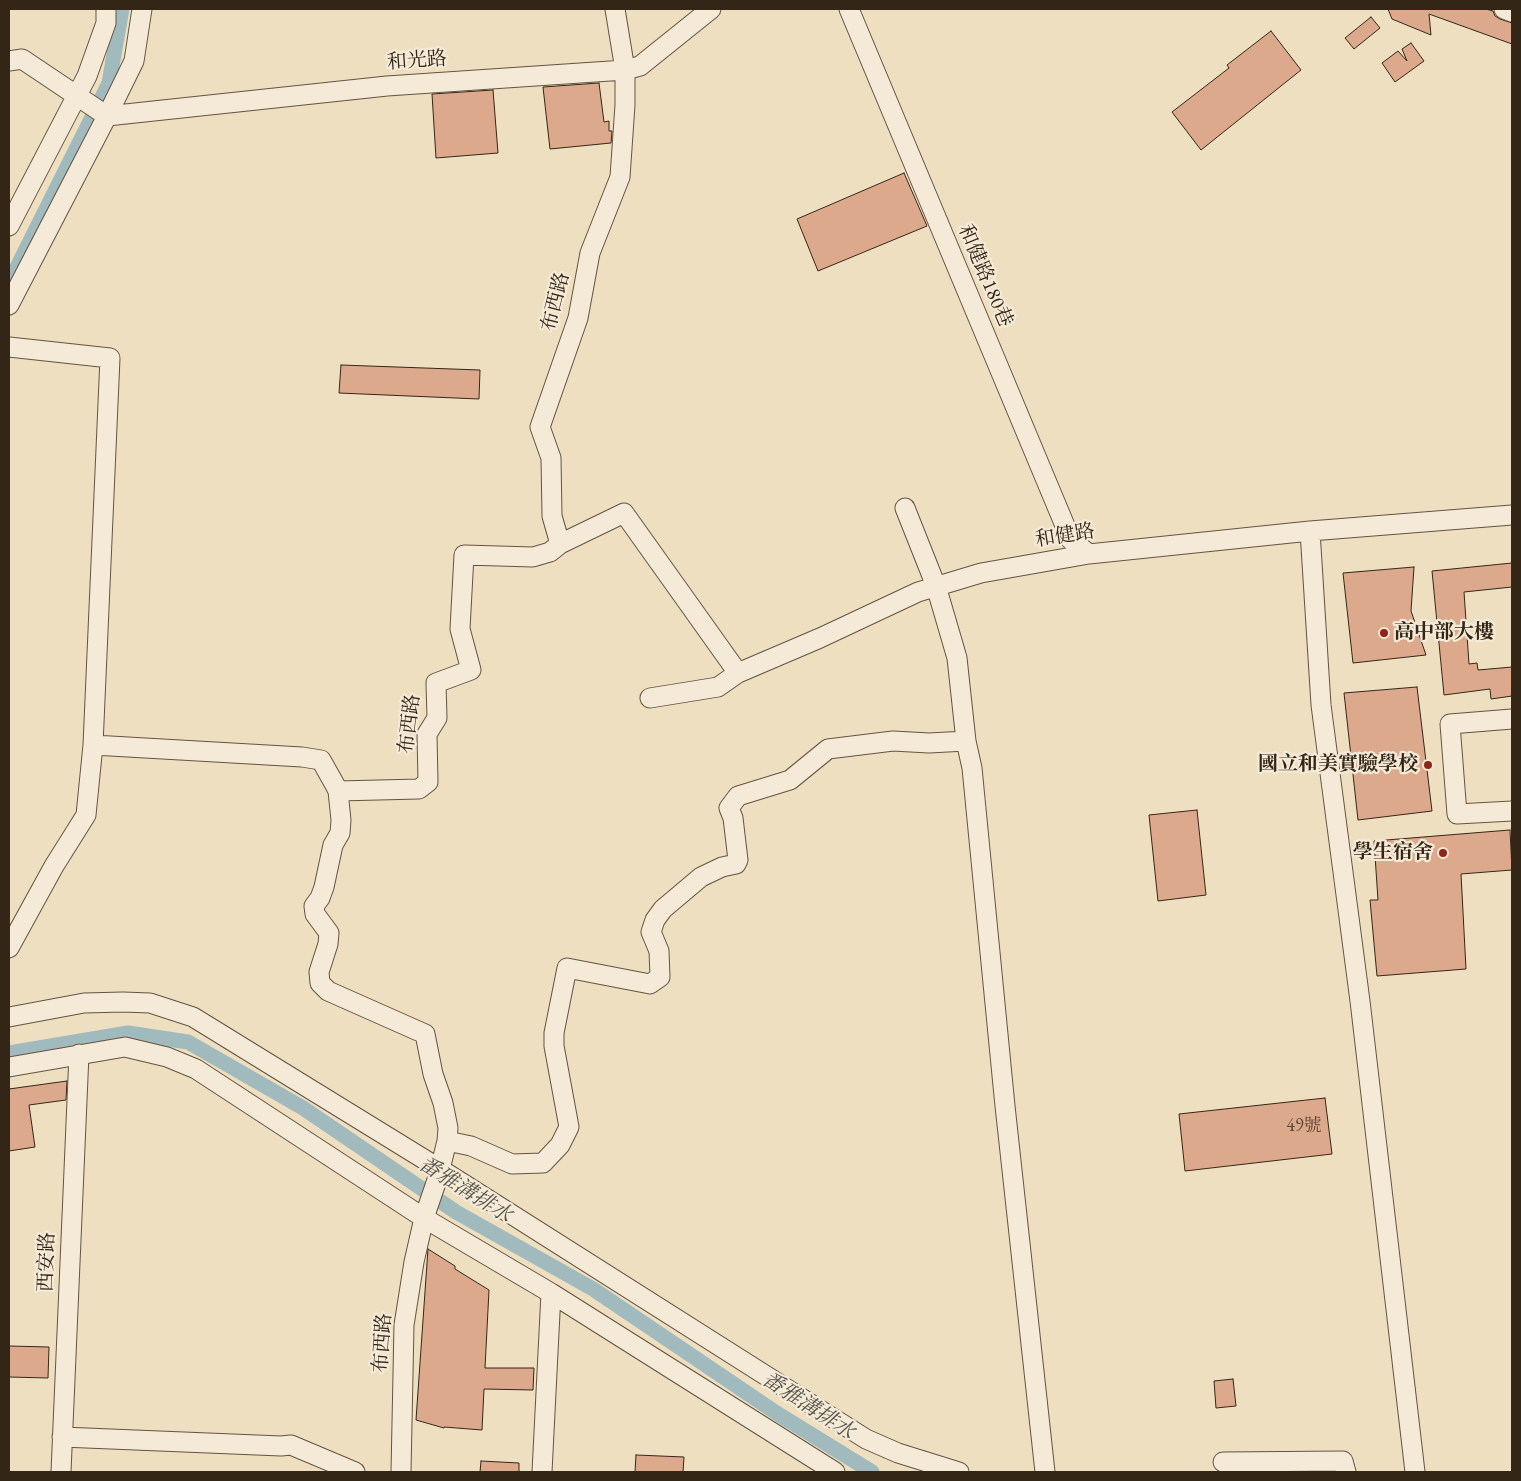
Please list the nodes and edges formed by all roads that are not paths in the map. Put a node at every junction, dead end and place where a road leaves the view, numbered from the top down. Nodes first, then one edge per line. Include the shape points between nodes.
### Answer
1 (106, 9) edge
2 (142, 9) edge
3 (615, 9) edge
4 (711, 9) edge
5 (849, 9) edge
6 (1504, 9) edge
7 (1512, 12) edge
8 (9, 61) edge
9 (625, 70) junction
10 (76, 97) junction
11 (107, 116) junction
12 (9, 226) edge
13 (9, 305) edge
14 (9, 347) edge
15 (904, 508) dead end
16 (1512, 515) edge
17 (1310, 531) junction
18 (560, 544) junction
19 (1089, 554) junction
20 (936, 586) junction
21 (738, 673) junction
22 (650, 698) dead end
23 (1512, 719) edge
24 (966, 742) junction
25 (93, 745) junction
26 (338, 791) junction
27 (1512, 811) edge
28 (9, 948) edge
29 (9, 1017) edge
30 (78, 1064) junction
31 (9, 1067) edge
32 (448, 1141) junction
33 (439, 1173) junction
34 (425, 1212) junction
35 (551, 1293) junction
36 (62, 1438) junction
37 (1223, 1462) dead end
38 (61, 1472) edge
39 (355, 1472) edge
40 (401, 1472) edge
41 (542, 1472) edge
42 (835, 1472) edge
43 (959, 1472) edge
44 (1045, 1472) edge
45 (1346, 1472) edge
46 (1415, 1472) edge

1 - 10 street via 106,23
2 - 11 street via 134,61
3 - 9 street, 布西路
4 - 9 street, 和光路 via 640,66
5 - 19 street, 和健路180巷 via 1071,540
6 - 7 street
8 - 10 street via 22,59
9 - 11 street, 和光路 via 387,86
9 - 18 street, 布西路 via 620,177 590,253 578,318 540,427 552,458 552,516
10 - 11 street
10 - 12 street
11 - 13 street
14 - 25 street via 110,358
15 - 20 street
16 - 17 street, 和健路
17 - 19 street, 和健路
17 - 46 street via 1321,705 1360,1001
18 - 21 street, 布西路 via 624,514
18 - 26 street, 布西路 via 550,552 533,557 464,555 460,629 471,670 436,683 437,718 427,734 428,782 419,789
19 - 20 street, 和健路 via 982,573
20 - 21 street, 和健路
20 - 24 street via 957,658
21 - 22 street, 和健路 via 718,687
23 - 27 street via 1450,724 1457,814
24 - 32 street via 893,741 828,749 790,780 738,796 729,808 733,818 736,864 701,877 663,909 655,920 651,932 659,951 660,977 650,984 567,968 554,1033 569,1127 560,1145 543,1163 512,1164 471,1146
24 - 44 street via 972,768
25 - 26 street via 321,760
25 - 28 street via 86,815
26 - 32 street via 340,833 333,845 324,887 314,906 315,914 329,934 320,983 328,991 425,1034 443,1103
29 - 33 street via 84,1003 123,1002 150,1003 193,1016
30 - 31 street
30 - 34 street via 125,1047 167,1057 196,1069
30 - 36 street, 西安路
32 - 33 street, 布西路
33 - 34 street, 布西路
33 - 43 street via 866,1439
34 - 35 street
34 - 40 street, 布西路 via 404,1325
35 - 41 street
35 - 42 street
36 - 38 street, 西安路
36 - 39 street via 291,1445
37 - 45 street via 1343,1461

